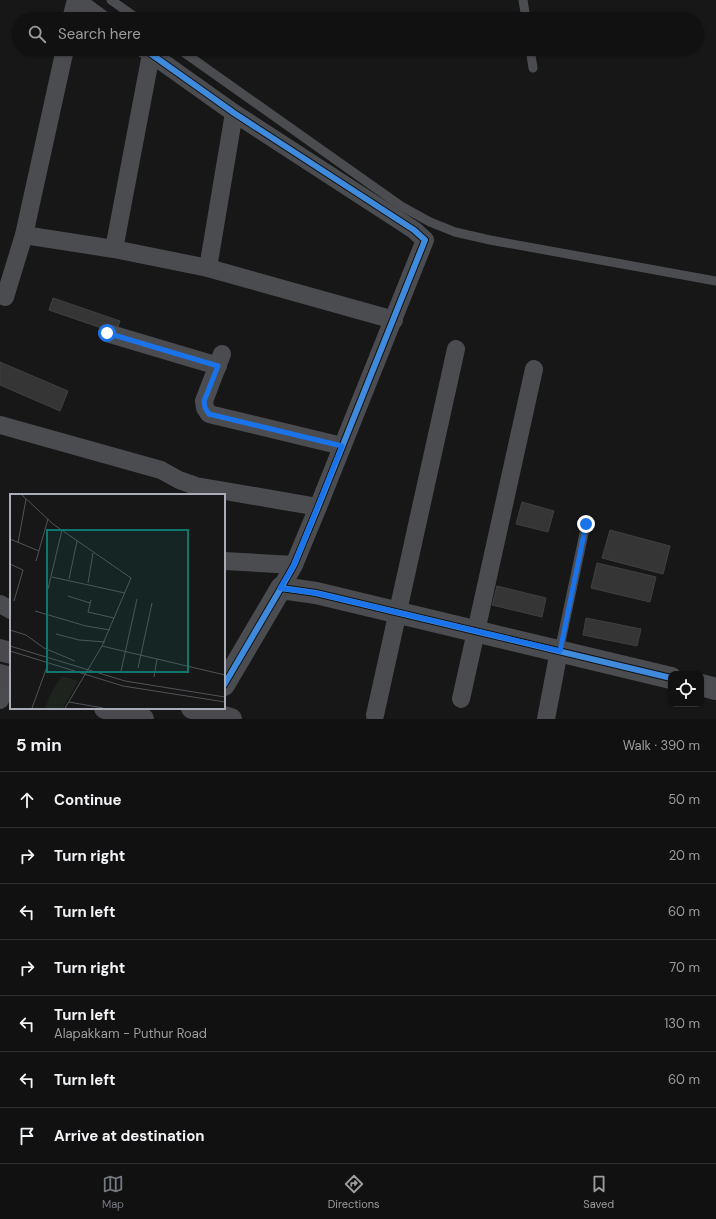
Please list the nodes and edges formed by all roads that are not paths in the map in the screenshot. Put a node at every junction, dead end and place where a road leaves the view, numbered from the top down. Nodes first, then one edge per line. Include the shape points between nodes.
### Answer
1 (76, 0) edge
2 (111, 0) edge
3 (522, 0) edge
4 (73, 12) edge
5 (92, 12) edge
6 (128, 12) edge
7 (525, 12) edge
8 (63, 56) edge
9 (146, 56) edge
10 (153, 56) edge
11 (190, 56) edge
12 (531, 56) edge
13 (534, 68) dead end
14 (234, 113) junction
15 (24, 235) junction
16 (114, 250) junction
17 (208, 268) junction
18 (716, 282) edge
19 (5, 297) dead end
20 (394, 320) junction
21 (107, 333) dead end
22 (456, 349) dead end
23 (534, 369) dead end
24 (0, 425) edge
25 (342, 446) junction
26 (318, 507) junction
27 (586, 524) dead end
28 (225, 561) edge
29 (294, 565) junction
30 (280, 588) junction
31 (0, 604) edge
32 (10, 609) edge
33 (398, 613) junction
34 (476, 631) junction
35 (0, 650) edge
36 (560, 651) junction
37 (10, 653) edge
38 (6, 677) edge
39 (668, 677) edge
40 (225, 683) edge
41 (704, 686) edge
42 (716, 688) edge
43 (461, 699) dead end
44 (0, 700) edge
45 (108, 709) edge
46 (204, 712) edge
47 (375, 715) dead end
48 (143, 719) edge
49 (231, 719) edge
50 (546, 719) edge

1 - 4 street
1 - 5 street
2 - 6 lane
3 - 7 lane
8 - 15 street
9 - 16 street
10 - 14 street
11 - 18 lane via 401,206 430,222 455,232 490,240
12 - 13 lane
14 - 17 street
14 - 20 street via 414,230 425,240
15 - 16 street
15 - 19 street
16 - 17 street
17 - 20 street
20 - 25 street
21 - 25 street via 220,360 204,401 209,414
22 - 33 street
23 - 34 street
24 - 26 street via 161,470 196,486
25 - 26 street
26 - 29 street
27 - 36 lane
28 - 29 street
29 - 30 street
30 - 33 street via 316,593
30 - 40 street
31 - 32 street
33 - 34 street
33 - 47 street
34 - 36 street
34 - 43 street
35 - 37 main road
36 - 39 street
36 - 50 street
38 - 44 street
41 - 42 street
45 - 48 main road
46 - 49 main road

